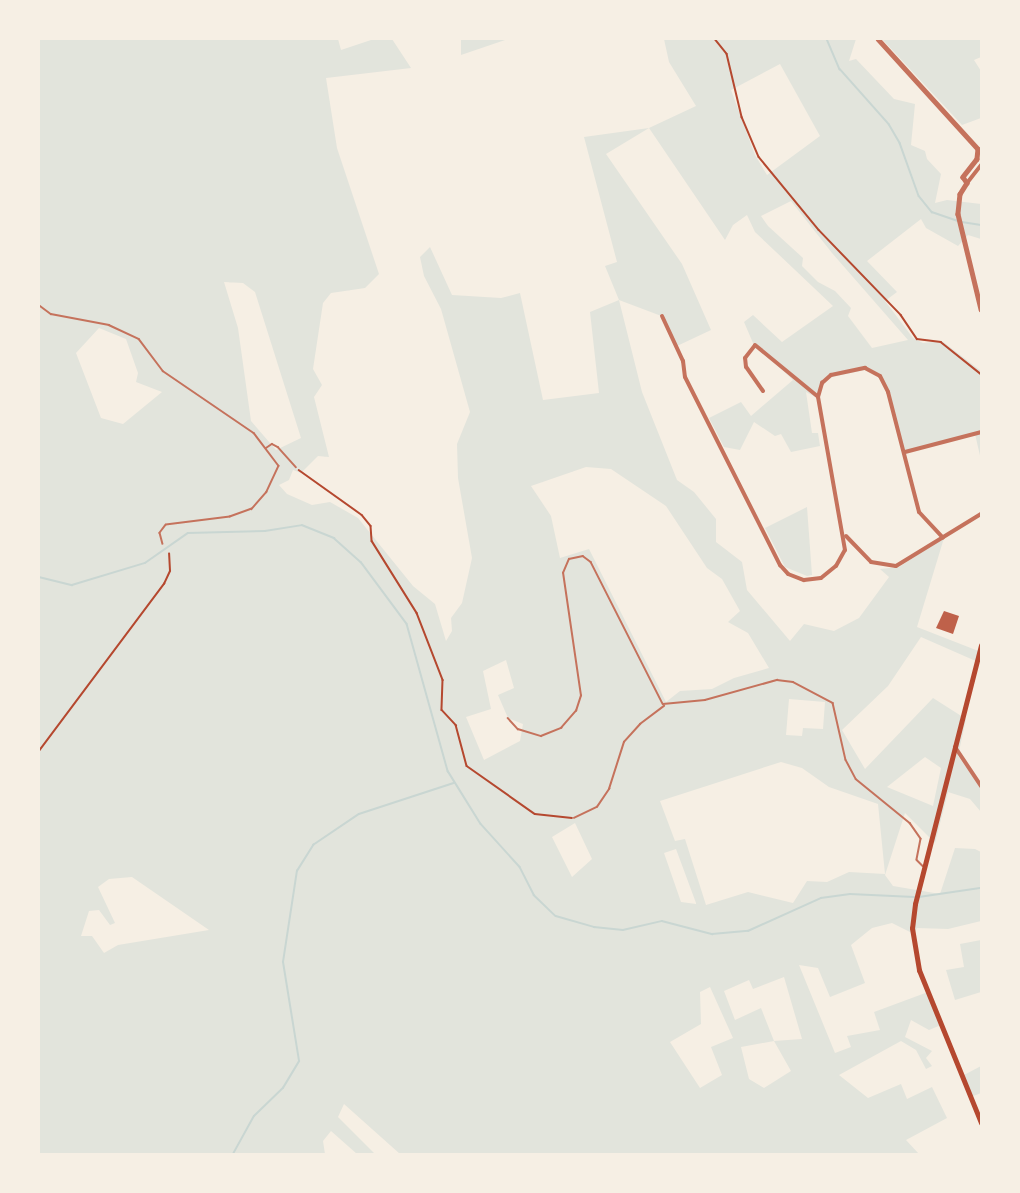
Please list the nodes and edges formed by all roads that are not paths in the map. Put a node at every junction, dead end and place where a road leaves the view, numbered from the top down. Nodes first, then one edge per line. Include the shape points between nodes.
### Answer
1 (878, 39) edge
2 (981, 165) edge
3 (967, 183) junction
4 (39, 305) edge
5 (981, 309) edge
6 (662, 316) dead end
7 (763, 391) dead end
8 (818, 397) junction
9 (981, 432) edge
10 (266, 448) junction
11 (905, 452) junction
12 (296, 467) road end
13 (981, 514) edge
14 (846, 535) junction
15 (943, 538) junction
16 (163, 544) dead end
17 (981, 645) edge
18 (665, 705) junction
19 (508, 718) dead end
20 (954, 746) junction
21 (981, 786) edge
22 (574, 818) road end
23 (924, 867) junction
24 (981, 1123) edge

1 - 3 street via 976,146 977,159 963,177
2 - 3 street
3 - 5 street via 960,194 959,232
4 - 10 lane via 51,314 109,325 139,339 164,371 254,433
6 - 14 street via 685,377 784,570 804,580 821,578 843,555
7 - 8 street via 746,366 745,358 755,345
8 - 11 street via 822,383 831,375 865,368 877,372 888,393
8 - 14 street
9 - 11 street
10 - 12 lane via 272,444 278,447
10 - 16 lane via 279,466 261,501 242,514 166,525 160,533
11 - 15 street via 920,512
13 - 15 street
14 - 15 street via 867,559 886,567 901,564
17 - 20 main road
18 - 19 lane via 591,562 578,555 568,559 563,573 580,703 566,723 548,735 525,733
18 - 22 lane via 624,742 609,789 597,807
18 - 23 lane via 705,700 777,680 793,682 833,703 846,760 856,779 919,835 917,860
20 - 21 street
20 - 23 main road
23 - 24 main road via 915,904 913,941 919,970

